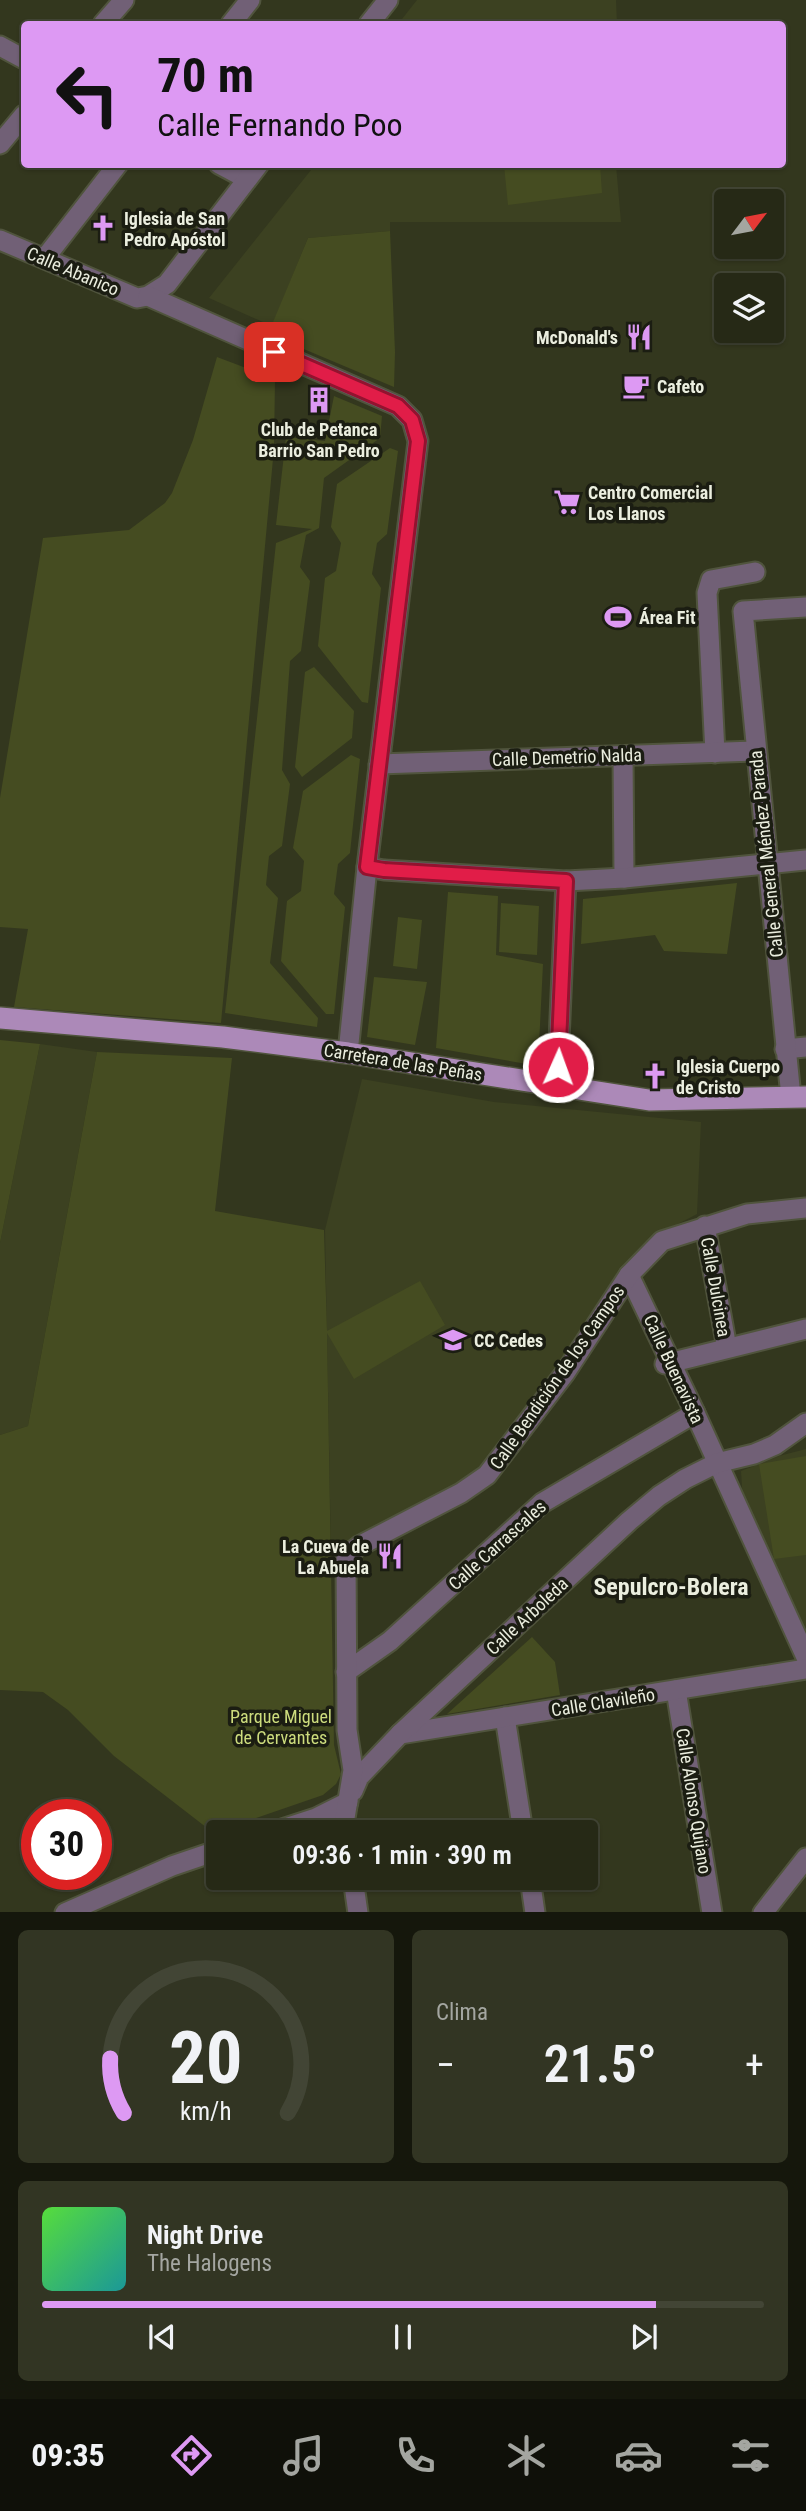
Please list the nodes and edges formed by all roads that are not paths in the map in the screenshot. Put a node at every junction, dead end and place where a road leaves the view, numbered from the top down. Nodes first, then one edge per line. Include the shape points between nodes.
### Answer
1 (124, 0) edge
2 (250, 0) edge
3 (388, 0) edge
4 (106, 21) edge
5 (233, 21) edge
6 (371, 21) edge
7 (0, 46) edge
8 (21, 57) edge
9 (21, 119) edge
10 (0, 144) edge
11 (115, 168) edge
12 (253, 172) edge
13 (0, 240) edge
14 (44, 258) junction
15 (148, 296) junction
16 (755, 572) dead end
17 (806, 607) edge
18 (755, 751) junction
19 (715, 753) junction
20 (624, 756) junction
21 (379, 764) junction
22 (806, 860) edge
23 (767, 864) junction
24 (367, 867) junction
25 (624, 878) junction
26 (566, 881) junction
27 (0, 1018) edge
28 (806, 1046) edge
29 (785, 1049) junction
30 (348, 1053) junction
31 (557, 1086) junction
32 (798, 1097) edge
33 (806, 1208) edge
34 (705, 1226) junction
35 (629, 1275) junction
36 (806, 1329) edge
37 (727, 1348) junction
38 (668, 1363) junction
39 (695, 1413) junction
40 (806, 1423) edge
41 (717, 1462) junction
42 (806, 1657) edge
43 (806, 1668) edge
44 (346, 1672) junction
45 (676, 1690) junction
46 (505, 1717) junction
47 (400, 1734) junction
48 (348, 1801) junction
49 (310, 1820) edge
50 (345, 1820) edge
51 (521, 1820) edge
52 (206, 1854) edge
53 (806, 1858) edge
54 (355, 1890) edge
55 (532, 1890) edge
56 (67, 1912) edge
57 (358, 1912) edge
58 (535, 1912) edge
59 (712, 1912) edge
60 (764, 1912) edge

1 - 4 street
2 - 5 street
3 - 6 street
7 - 8 street
9 - 10 street
11 - 14 street
12 - 15 street via 167,284
13 - 14 street, Calle Abanico
14 - 15 street, Calle Abanico via 137,298
15 - 21 street, Calle Abanico via 398,406 412,420 418,441
16 - 19 street via 711,580 708,593
17 - 18 street, Calle General Méndez Parada via 743,611
18 - 19 street, Calle Demetrio Nalda
18 - 23 street, Calle General Méndez Parada
19 - 20 street, Calle Demetrio Nalda
20 - 21 street, Calle Demetrio Nalda
20 - 25 street
21 - 24 street, Calle Abanico
22 - 23 street
23 - 25 street
23 - 29 street, Calle General Méndez Parada
24 - 26 street
24 - 30 street, Calle Abanico
25 - 26 street
26 - 31 street
27 - 30 main road, Carretera de las Peñas
28 - 29 street
29 - 32 street, Calle General Méndez Parada
30 - 31 main road, Carretera de las Peñas
31 - 32 main road, Carretera de las Peñas via 649,1100
33 - 34 street, Calle Bendición de los Campos via 747,1214
34 - 35 street, Calle Bendición de los Campos via 662,1241
34 - 37 street, Calle Dulcinea
35 - 38 street, Calle Buenavista
35 - 44 street, Calle Bendición de los Campos via 565,1373 487,1475 346,1556
36 - 37 street
37 - 38 street
38 - 39 street, Calle Buenavista
39 - 41 street, Calle Buenavista
39 - 44 street, Calle Carrascales via 542,1503 390,1641
40 - 41 street, Calle Arboleda via 775,1445
41 - 42 street, Calle Buenavista
41 - 47 street, Calle Arboleda via 659,1496 629,1521
43 - 45 street, Calle Clavileño
44 - 48 street, Calle Bendición de los Campos via 353,1770
45 - 46 street, Calle Clavileño
45 - 59 street, Calle Alonso Quijano
46 - 47 street, Calle Clavileño
46 - 51 street
47 - 48 street, Calle Arboleda via 359,1777
48 - 49 street
48 - 50 street, Calle Bendición de los Campos
52 - 56 street
53 - 60 street
54 - 57 street
55 - 58 street

